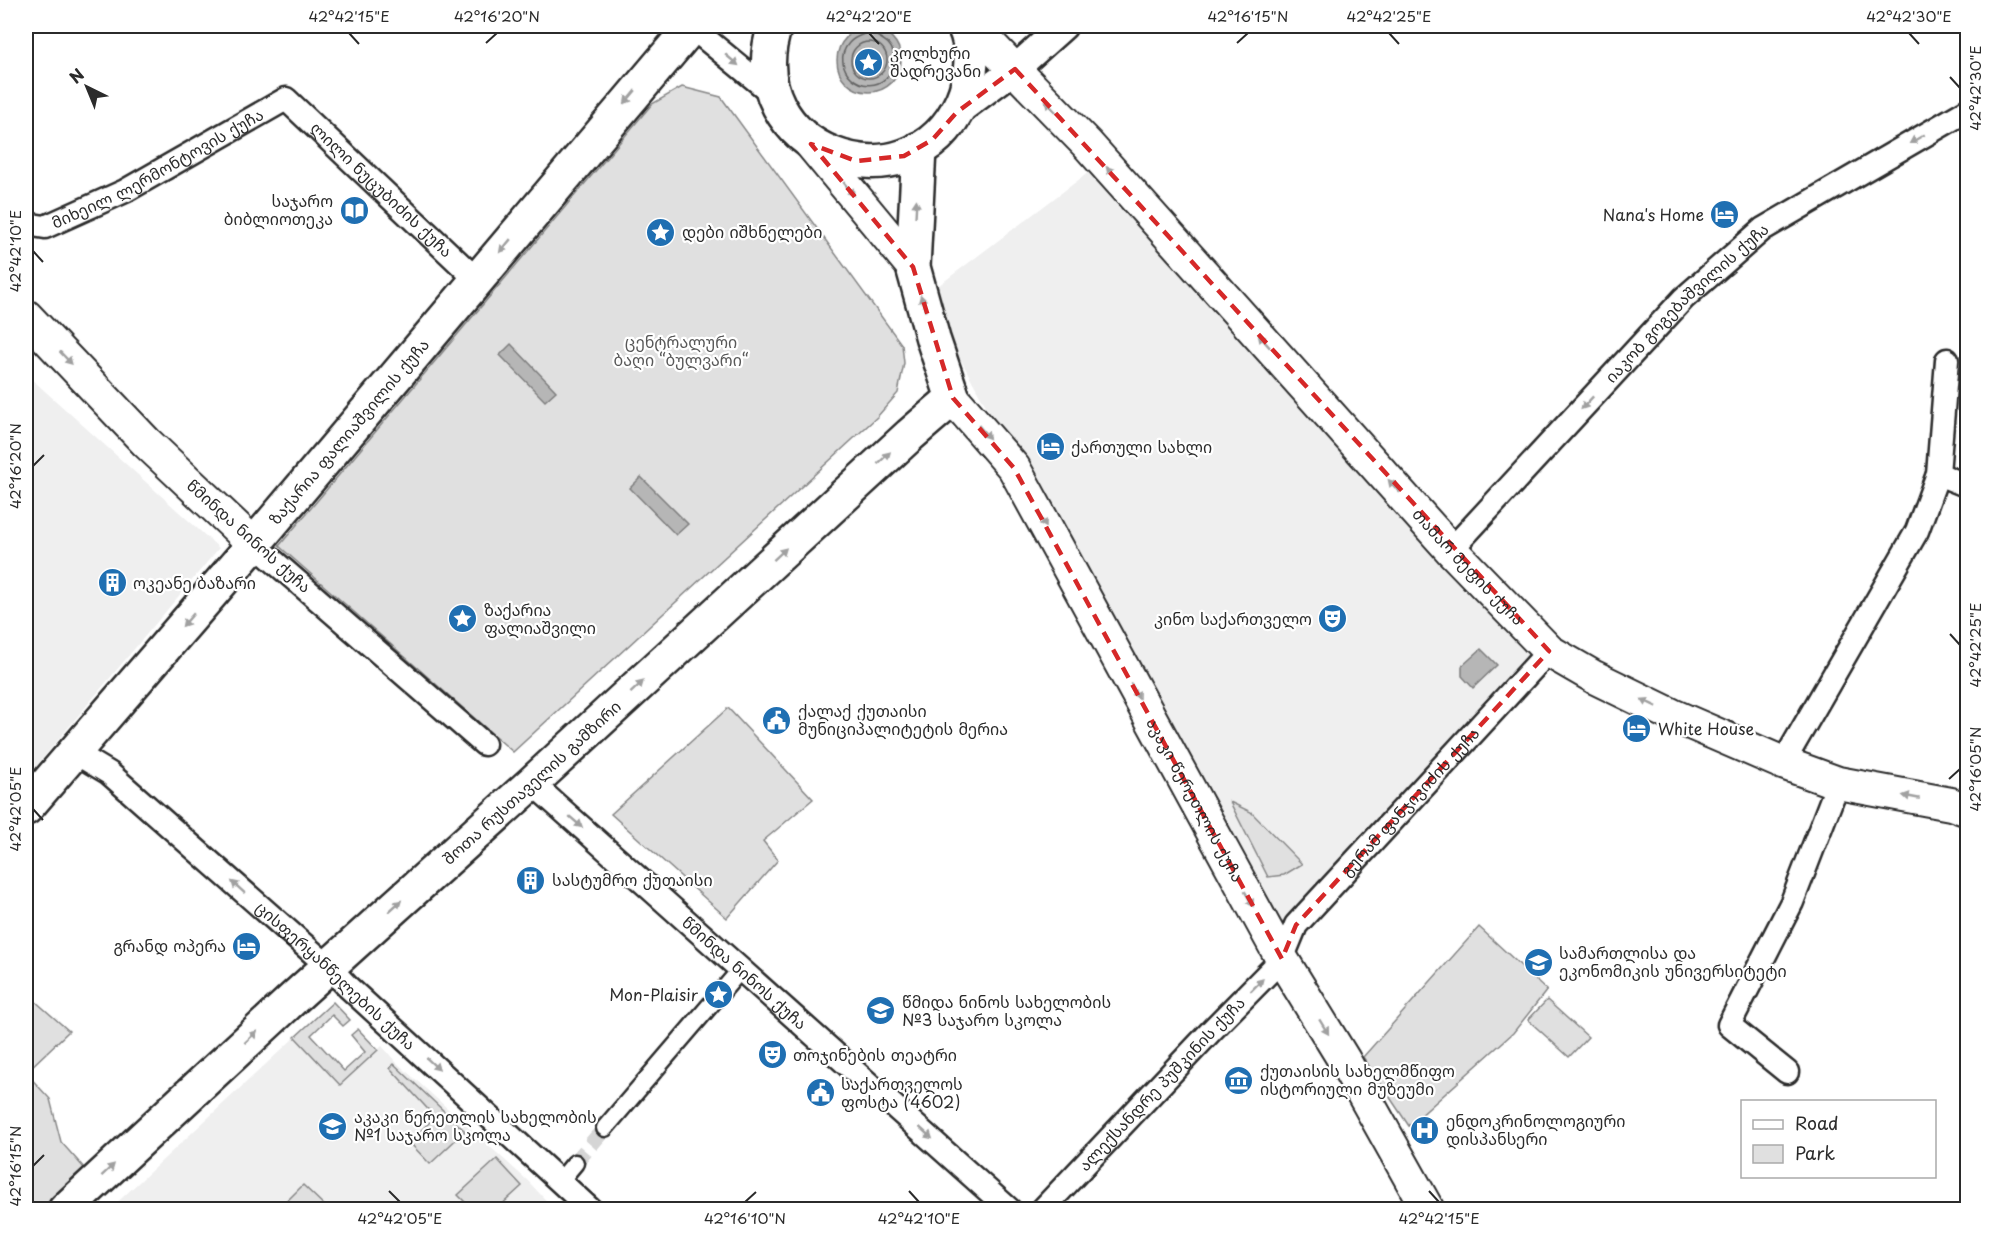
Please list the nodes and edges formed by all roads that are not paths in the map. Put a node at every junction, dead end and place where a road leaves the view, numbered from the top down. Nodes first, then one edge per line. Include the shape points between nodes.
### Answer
1 (691, 26) edge
2 (775, 26) edge
3 (964, 26) edge
4 (972, 26) edge
5 (1063, 26) edge
6 (1015, 69) junction
7 (774, 94) junction
8 (286, 99) joint
9 (1968, 110) edge
10 (957, 112) junction
11 (812, 144) junction
12 (919, 149) junction
13 (26, 224) edge
14 (913, 267) junction
15 (477, 280) junction
16 (26, 316) edge
17 (1947, 360) dead end
18 (953, 398) junction
19 (1938, 474) junction
20 (1968, 486) edge
21 (254, 543) junction
22 (1451, 550) junction
23 (1549, 651) junction
24 (484, 744) dead end
25 (74, 752) junction
26 (1783, 763) junction
27 (532, 783) junction
28 (1838, 783) junction
29 (26, 808) edge
30 (1968, 810) edge
31 (1282, 959) junction
32 (329, 967) junction
33 (742, 968) junction
34 (1787, 1072) dead end
35 (605, 1128) tunnel mouth
36 (575, 1163) tunnel mouth
37 (560, 1181) junction
38 (65, 1209) edge
39 (591, 1209) edge
40 (1010, 1209) edge
41 (1042, 1209) edge
42 (1428, 1209) edge

1 -> 7 street
1 -> 15 main road, ზაქარია ფალიაშვილის ქუჩა
2 - 7 main road via 768,68
3 - 10 main road via 970,72
4 - 6 main road, თამარ მეფის ქუჩა
5 - 6 street
6 - 10 street
22 -> 6 main road, თამარ მეფის ქუჩა
7 - 11 main road via 788,122
8 - 13 street, მიხეილ ლერმონტოვის ქუჩა via 125,191 45,227
8 - 15 street, ლილი ნუცუბიძის ქუჩა
9 -> 22 street, იაკობ გოგებაშვილის ქუჩა via 1762,229 1684,298
10 - 12 main road via 944,129
11 - 12 main road via 840,158 872,162
11 -> 14 main road
14 -> 12 main road
18 -> 14 main road
15 - 21 main road, ზაქარია ფალიაშვილის ქუჩა
16 -> 21 main road, წმინდა ნინოს ქუჩა via 146,442
17 - 19 street
27 -> 18 main road, შოთა რუსთაველის გამზირი
18 -> 31 main road, აკაკი წერეთლის ქუჩა via 1014,468
19 - 20 street
19 - 26 street via 1917,531
21 - 24 street, წმინდა ნინოს ქუჩა
21 -> 25 main road, ზაქარია ფალიაშვილის ქუჩა
22 - 23 main road, თამარ მეფის ქუჩა
26 -> 23 main road, თამარ მეფის ქუჩა via 1662,710
23 - 31 street, გურამ ფანჯიკიძის ქუჩა via 1296,925
25 - 29 main road, ზაქარია ფალიაშვილის ქუჩა
32 -> 25 street, ცისფერყანწელების ქუჩა via 109,773
26 - 28 main road, თამარ მეფის ქუჩა
32 -> 27 main road, შოთა რუსთაველის გამზირი
27 -> 33 street, წმინდა ნინოს ქუჩა
30 -> 28 main road, თამარ მეფის ქუჩა
28 - 34 street via 1792,902 1729,1025
41 -> 31 street, ალექსანდრე პუშკინის ქუჩა
31 -> 42 main road, აკაკი წერეთლის ქუჩა
32 -> 37 street, ცისფერყანწელების ქუჩა
38 -> 32 main road, შოთა რუსთაველის გამზირი
33 - 35 street
33 -> 40 street, წმინდა ნინოს ქუჩა
36 - 37 street
37 - 39 street, ცისფერყანწელების ქუჩა

